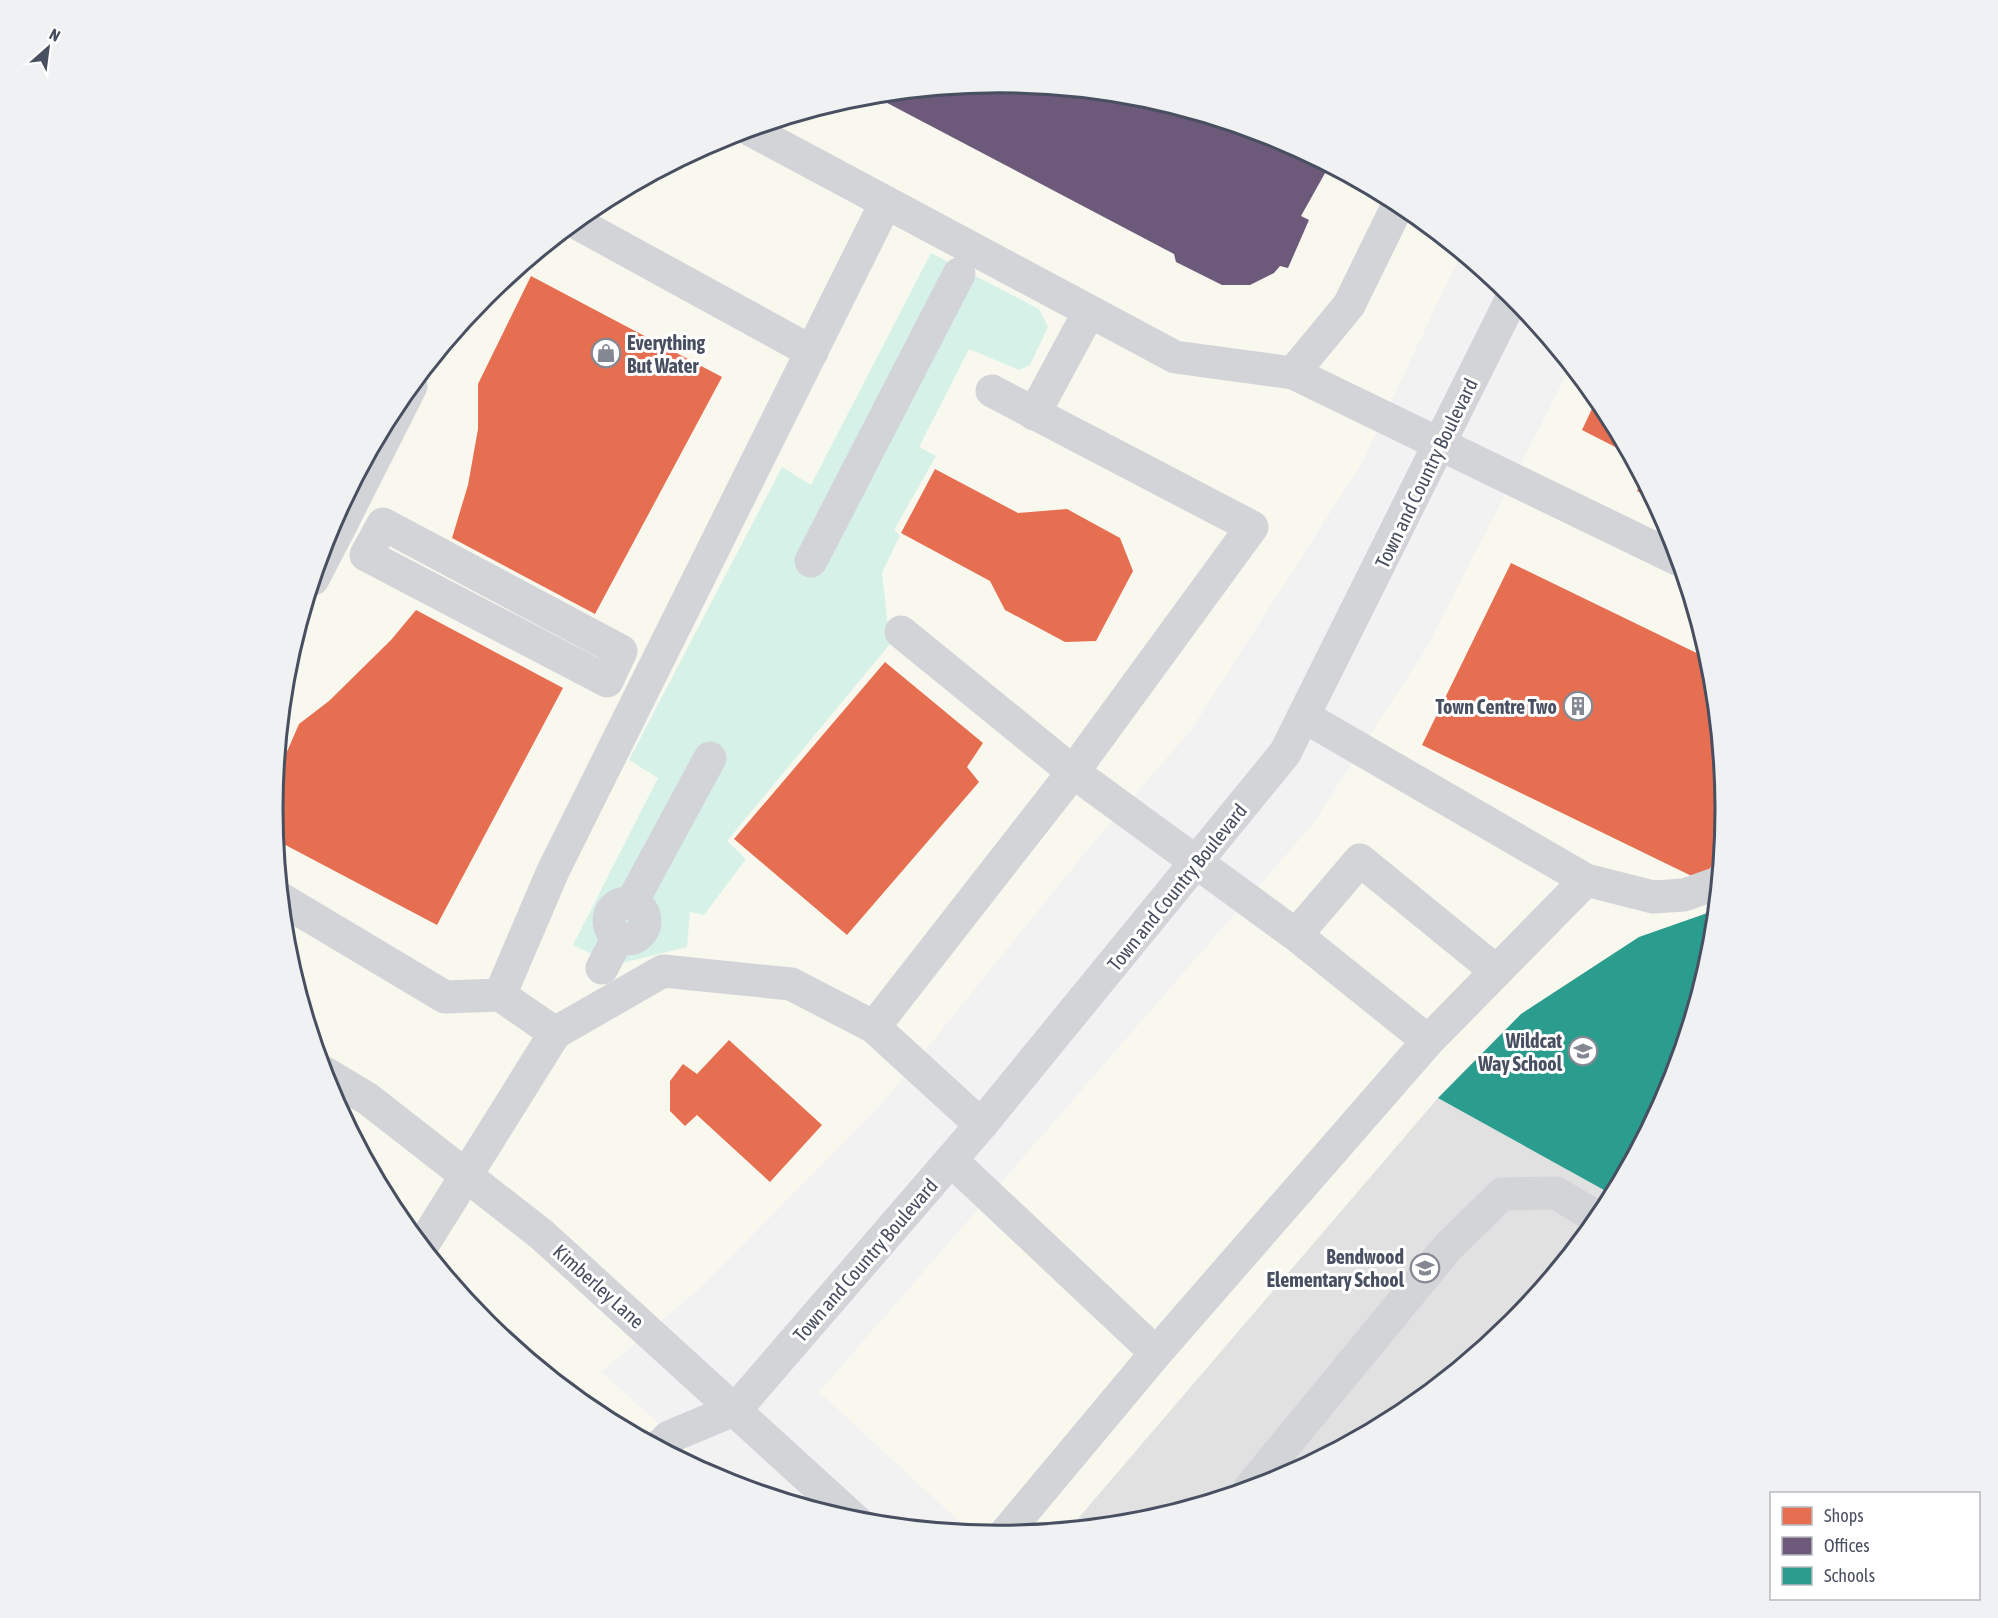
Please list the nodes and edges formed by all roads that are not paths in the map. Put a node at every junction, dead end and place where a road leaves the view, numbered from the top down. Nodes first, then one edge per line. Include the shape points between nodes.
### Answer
1 (760, 135) edge
2 (886, 202) junction
3 (1394, 212) edge
4 (583, 227) edge
5 (959, 274) dead end
6 (1508, 306) edge
7 (1089, 312) junction
8 (812, 352) junction
9 (1293, 373) junction
10 (992, 391) dead end
11 (1034, 414) junction
12 (1441, 443) junction
13 (1667, 554) edge
14 (450, 559) junction
15 (811, 561) dead end
16 (494, 583) junction
17 (432, 591) junction
18 (535, 604) junction
19 (479, 615) junction
20 (578, 627) junction
21 (901, 632) dead end
22 (519, 635) junction
23 (563, 658) junction
24 (1305, 717) junction
25 (710, 758) dead end
26 (1073, 772) junction
27 (1197, 863) junction
28 (1586, 879) junction
29 (1710, 886) edge
30 (289, 904) edge
31 (1296, 935) junction
32 (602, 968) dead end
33 (1496, 971) junction
34 (500, 995) junction
35 (874, 1027) junction
36 (555, 1033) junction
37 (1428, 1041) junction
38 (337, 1080) edge
39 (981, 1125) junction
40 (951, 1160) junction
41 (464, 1174) junction
42 (1590, 1213) edge
43 (426, 1238) edge
44 (1156, 1353) junction
45 (736, 1409) junction
46 (665, 1442) edge
47 (1261, 1475) edge
48 (842, 1507) edge
49 (1013, 1524) edge

1 - 2 street
2 - 7 street
2 - 8 street
3 - 9 street via 1350,305
4 - 8 street
5 - 15 street
6 - 12 street, Town and Country Boulevard
7 - 9 street via 1175,357
7 - 11 street
8 - 34 street via 553,871
9 - 12 street
10 - 11 street
11 - 26 street via 1252,527
12 - 13 street
12 - 24 street, Town and Country Boulevard
14 - 16 street
14 - 17 street
14 - 17 street via 383,524 366,555
16 - 18 street
16 - 19 street
17 - 19 street
18 - 20 street
18 - 22 street
19 - 22 street
20 - 23 street
20 - 23 street via 621,651 618,659 607,681
21 - 26 street
22 - 23 street
24 - 27 street, Town and Country Boulevard via 1286,753
24 - 28 street
25 - 32 street via 631,904 644,915 644,927 630,939 618,937
26 - 27 street
26 - 35 street
27 - 31 street
27 - 39 street, Town and Country Boulevard
28 - 29 street via 1653,897 1684,895
28 - 33 street
30 - 34 street via 445,997
31 - 33 street via 1360,860
31 - 37 street
33 - 37 street
34 - 36 street
35 - 36 street via 791,984 663,971
35 - 39 street
36 - 41 street
37 - 44 street
38 - 41 street, Kimberley Lane via 368,1099
39 - 40 street, Town and Country Boulevard
40 - 44 street
40 - 45 street, Town and Country Boulevard
41 - 43 street
41 - 45 street, Kimberley Lane via 541,1234
42 - 47 street via 1556,1193 1502,1194 1447,1248
44 - 49 street
45 - 46 street
45 - 48 street, Kimberley Lane

